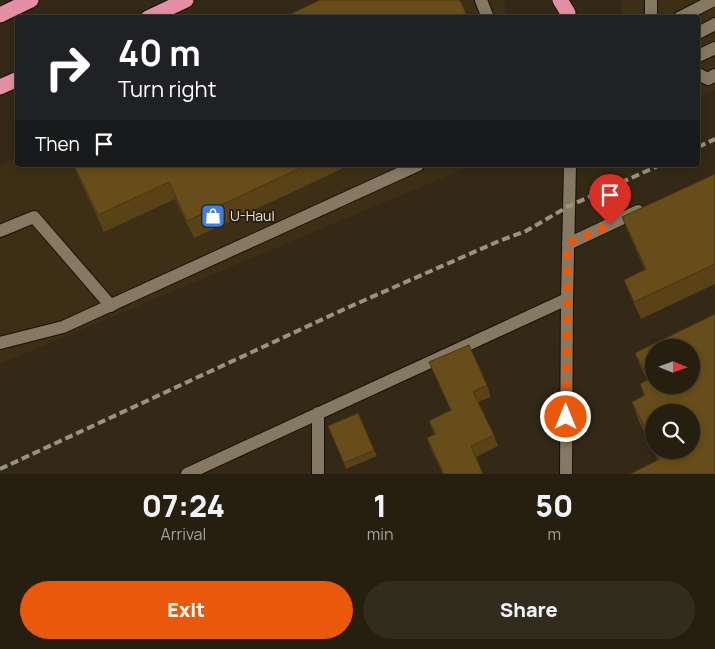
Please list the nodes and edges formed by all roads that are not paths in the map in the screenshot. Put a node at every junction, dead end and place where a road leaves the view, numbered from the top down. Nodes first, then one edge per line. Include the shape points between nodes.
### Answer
1 (31, 0) edge
2 (186, 0) edge
3 (481, 0) edge
4 (651, 0) edge
5 (714, 0) edge
6 (0, 15) edge
7 (154, 15) edge
8 (487, 15) edge
9 (651, 15) edge
10 (685, 15) edge
11 (715, 24) edge
12 (700, 32) edge
13 (715, 48) edge
14 (700, 55) edge
15 (700, 75) edge
16 (715, 75) edge
17 (15, 80) edge
18 (0, 87) edge
19 (414, 167) edge
20 (570, 167) edge
21 (654, 204) edge
22 (0, 231) edge
23 (568, 244) junction
24 (567, 299) junction
25 (111, 306) junction
26 (0, 343) edge
27 (318, 413) junction
28 (187, 474) edge
29 (318, 474) edge
30 (566, 474) edge

1 - 6 highway
2 - 7 highway
3 - 8 street
4 - 9 street
5 - 10 street
11 - 12 street
13 - 14 street
15 - 16 street via 708,79
17 - 18 highway
19 - 25 street
20 - 23 street
21 - 23 street
22 - 25 street via 34,217
23 - 24 street
24 - 27 street
24 - 30 street
25 - 26 street via 63,327
27 - 28 street
27 - 29 street

